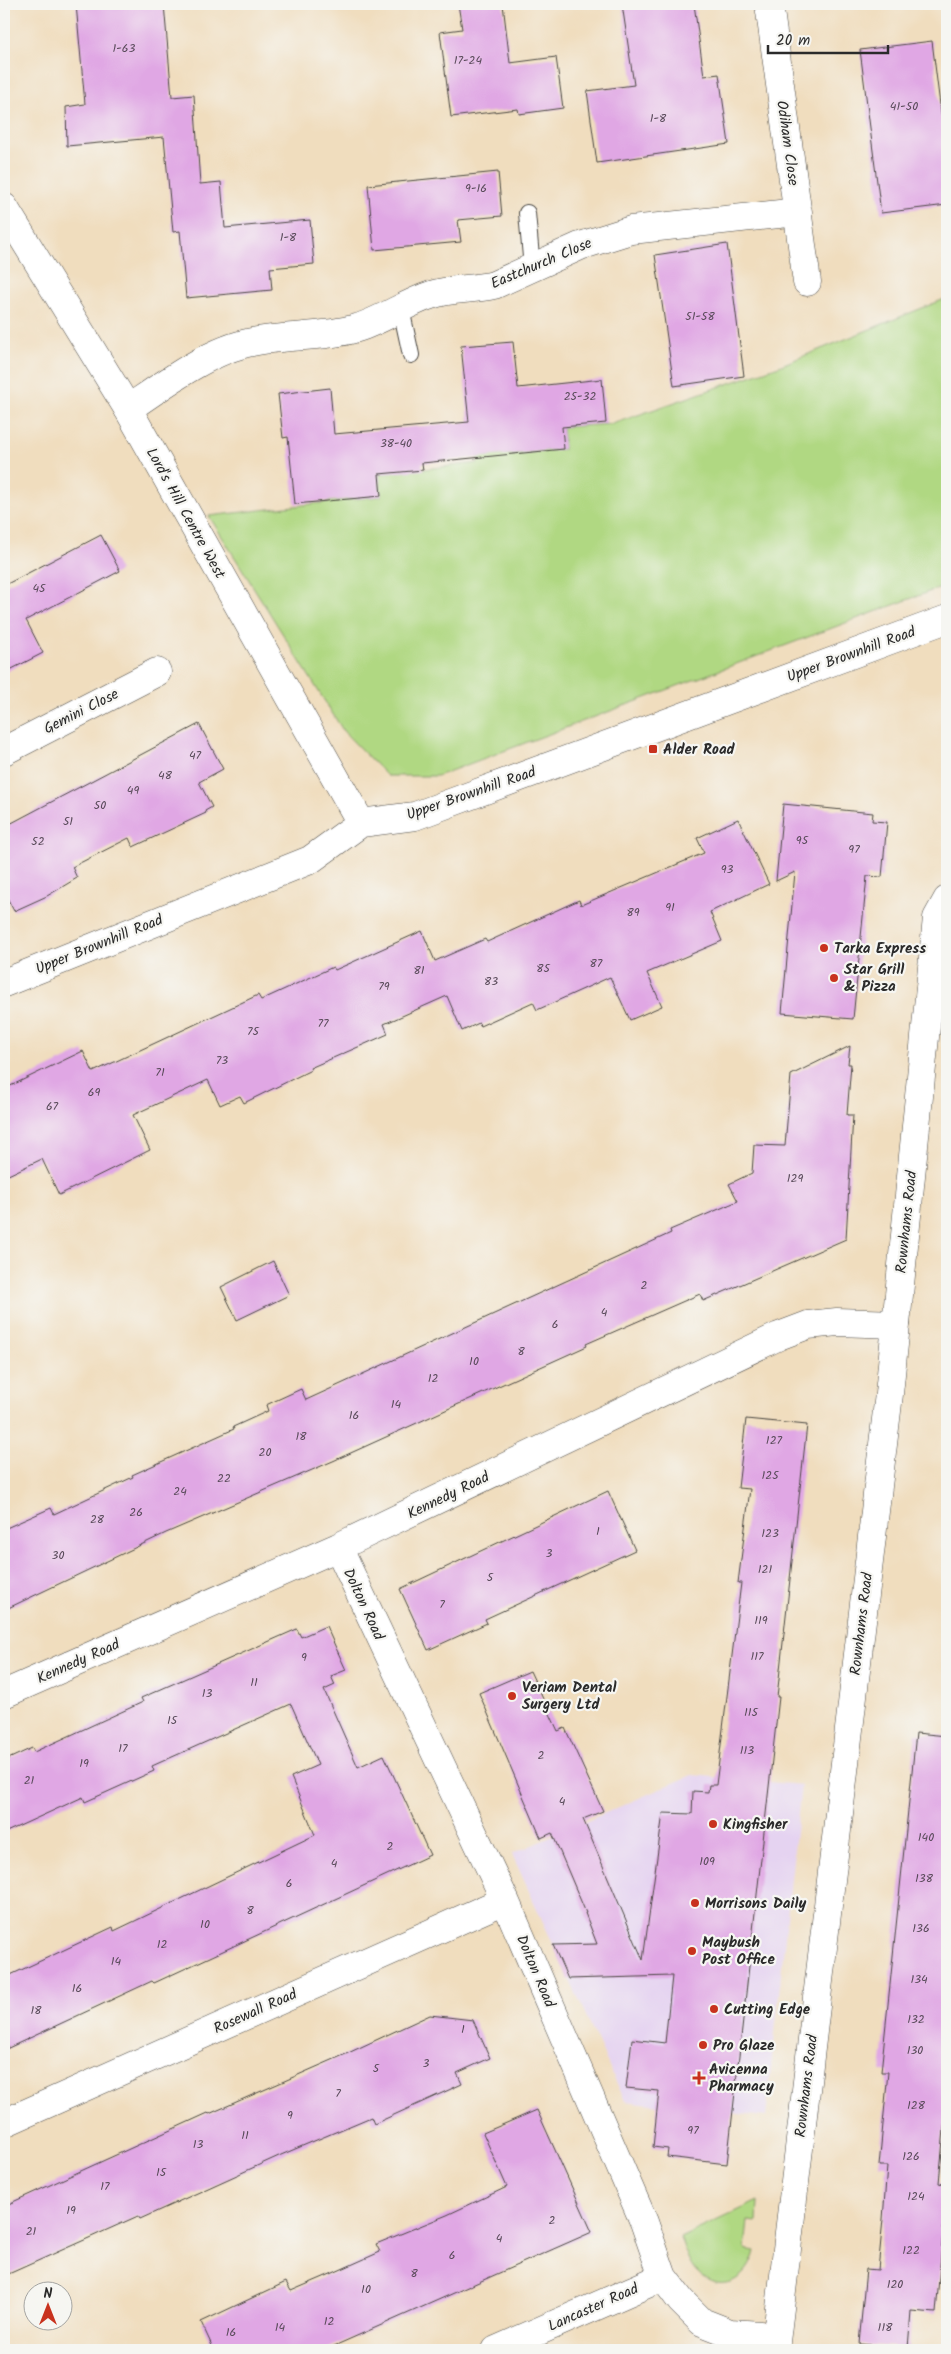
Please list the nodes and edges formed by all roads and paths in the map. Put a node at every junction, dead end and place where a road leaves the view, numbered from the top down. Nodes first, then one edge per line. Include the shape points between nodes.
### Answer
1 (769, 4) edge
2 (4, 207) edge
3 (798, 212) junction
4 (527, 213) dead end
5 (532, 268) junction
6 (806, 282) dead end
7 (401, 310) junction
8 (411, 355) dead end
9 (128, 409) junction
10 (947, 619) edge
11 (157, 672) dead end
12 (4, 750) edge
13 (361, 823) junction
14 (947, 900) edge
15 (4, 983) edge
16 (896, 1324) junction
17 (338, 1547) junction
18 (4, 1694) edge
19 (505, 1900) junction
20 (4, 2123) edge
21 (663, 2277) junction
22 (776, 2343) edge
23 (496, 2350) edge

1 - 3 street, Odiham Close
2 - 9 street, Lord's Hill Centre West
3 - 5 street, Eastchurch Close via 631,230 580,246
3 - 6 street, Odiham Close
4 - 5 lane
5 - 7 street, Eastchurch Close via 486,287 429,296
7 - 8 lane
7 - 9 street, Eastchurch Close via 344,331 249,342 231,348 165,383
9 - 13 street, Lord's Hill Centre West
10 - 13 street, Upper Brownhill Road via 414,816
11 - 12 street, Gemini Close
13 - 15 street, Upper Brownhill Road via 310,860
14 - 16 street, Rownhams Road via 937,918
16 - 17 street, Kennedy Road via 837,1322 808,1325 787,1333
16 - 22 street, Rownhams Road
17 - 18 street, Kennedy Road
17 - 19 street, Dolton Road
19 - 20 street, Rosewall Road
19 - 21 street, Dolton Road via 644,2222
21 - 22 street, Dolton Road via 680,2301 702,2322 730,2333
21 - 23 street, Lancaster Road

